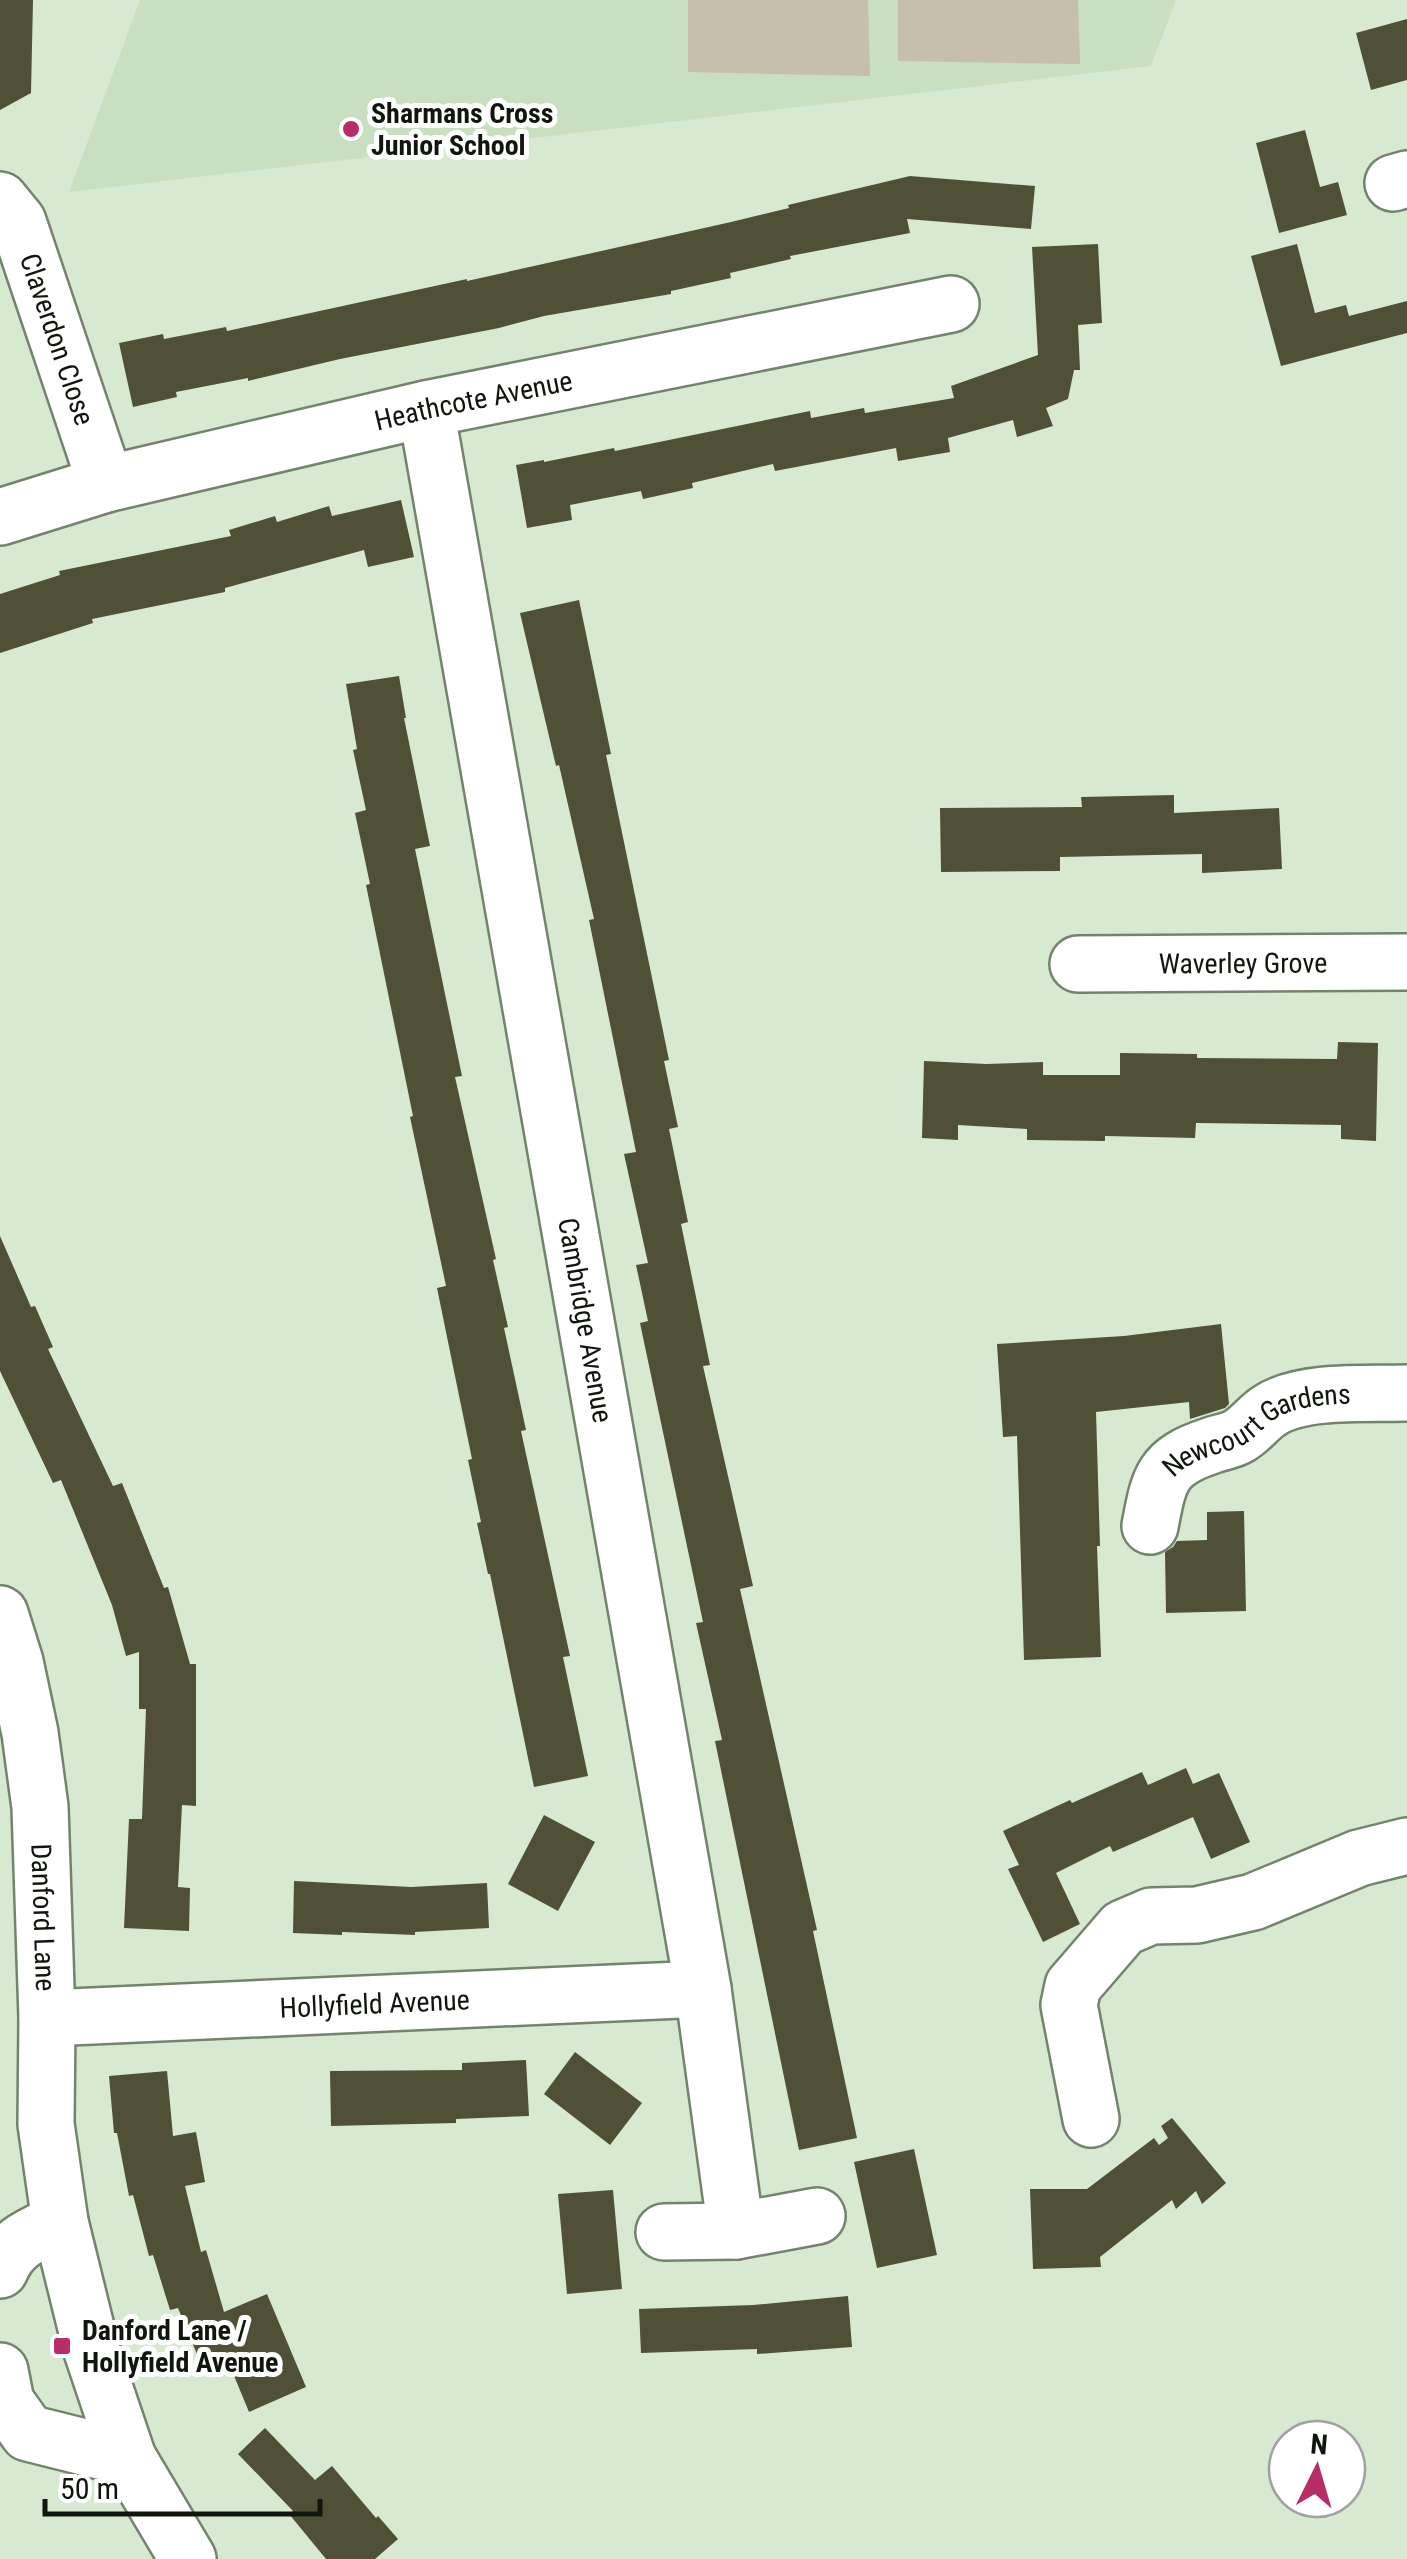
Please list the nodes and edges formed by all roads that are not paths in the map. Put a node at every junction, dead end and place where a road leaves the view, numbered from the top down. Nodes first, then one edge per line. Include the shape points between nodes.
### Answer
1 (0, 200) edge
2 (951, 304) dead end
3 (426, 409) junction
4 (106, 484) junction
5 (0, 517) edge
6 (1407, 962) edge
7 (1078, 964) dead end
8 (1407, 1392) edge
9 (1150, 1526) dead end
10 (0, 1614) edge
11 (1407, 1846) edge
12 (703, 1989) junction
13 (47, 2018) junction
14 (1091, 2119) dead end
15 (817, 2216) dead end
16 (60, 2222) junction
17 (736, 2230) junction
18 (664, 2232) dead end
19 (0, 2270) edge
20 (0, 2371) edge
21 (128, 2458) junction
22 (188, 2559) edge

1 - 4 street, Claverdon Close via 18,222
2 - 3 street, Heathcote Avenue
3 - 4 street, Heathcote Avenue
3 - 12 street, Cambridge Avenue
4 - 5 street, Heathcote Avenue
6 - 7 street, Waverley Grove
8 - 9 street, Newcourt Gardens via 1302,1396 1268,1411 1236,1438 1184,1456 1164,1472
10 - 13 street, Danford Lane via 30,1733 40,1807
11 - 14 street via 1359,1858 1252,1902 1197,1915 1151,1916 1123,1928 1073,1986 1069,2005
12 - 13 street, Hollyfield Avenue
12 - 17 street, Cambridge Avenue
13 - 16 street, Danford Lane via 46,2124
15 - 17 street
16 - 19 street via 20,2240
16 - 21 street, Danford Lane via 90,2348
17 - 18 street
20 - 21 street via 6,2402 28,2433
21 - 22 street, Danford Lane

